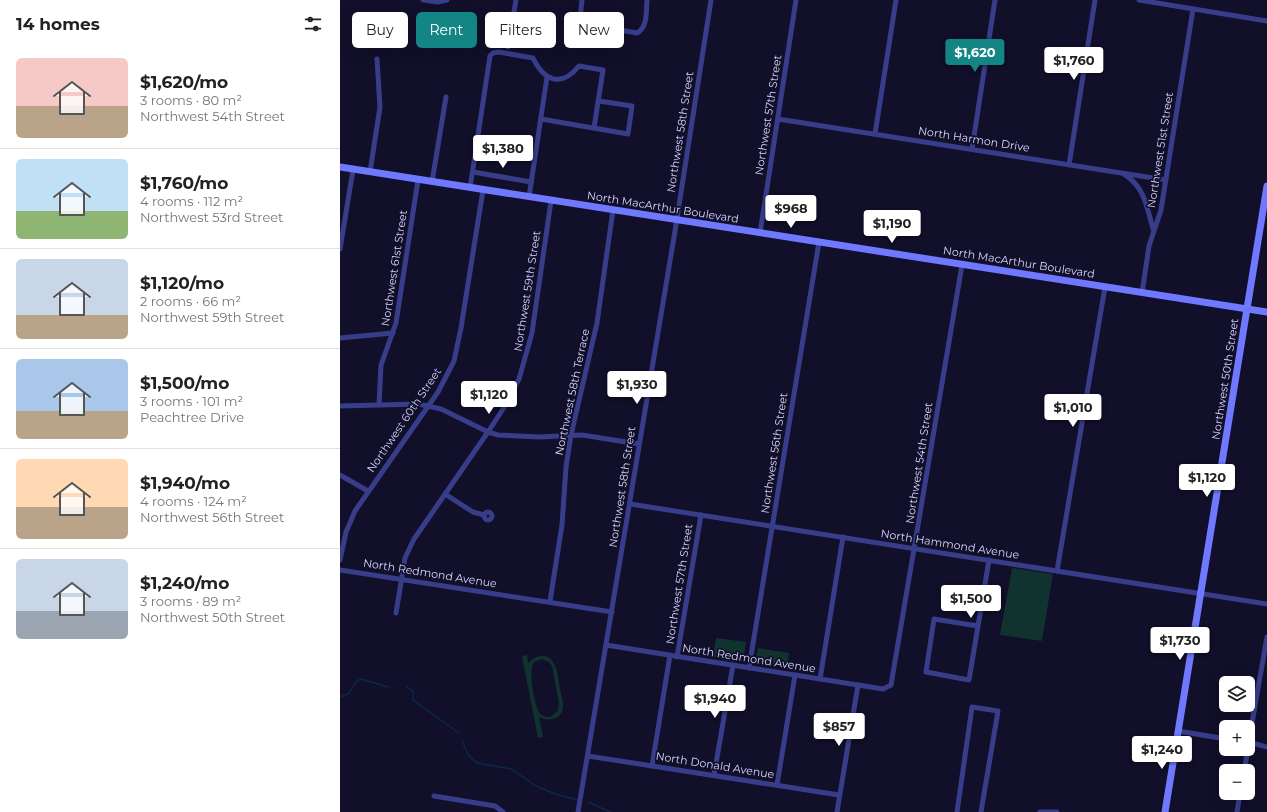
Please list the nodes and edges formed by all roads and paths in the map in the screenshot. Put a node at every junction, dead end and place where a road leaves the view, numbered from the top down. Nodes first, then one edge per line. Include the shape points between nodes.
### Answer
1 (423, 0) edge
2 (447, 0) edge
3 (516, 0) edge
4 (582, 0) edge
5 (647, 0) edge
6 (711, 0) edge
7 (796, 0) edge
8 (896, 0) edge
9 (996, 0) edge
10 (1095, 0) edge
11 (1139, 0) edge
12 (1193, 9) junction
13 (514, 12) edge
14 (1267, 21) edge
15 (377, 59) dead end
16 (547, 77) junction
17 (446, 97) dead end
18 (599, 101) junction
19 (541, 119) junction
20 (778, 119) junction
21 (594, 128) junction
22 (875, 134) junction
23 (972, 149) junction
24 (1069, 165) junction
25 (340, 168) edge
26 (353, 170) junction
27 (370, 172) junction
28 (473, 172) junction
29 (1123, 173) junction
30 (418, 180) junction
31 (1166, 180) junction
32 (432, 182) junction
33 (531, 182) junction
34 (1267, 186) edge
35 (470, 188) junction
36 (483, 190) junction
37 (529, 197) junction
38 (551, 201) junction
39 (612, 210) junction
40 (676, 220) junction
41 (1153, 229) junction
42 (760, 233) junction
43 (819, 242) junction
44 (340, 249) edge
45 (962, 265) junction
46 (1104, 287) junction
47 (1142, 293) junction
48 (1248, 309) junction
49 (1267, 312) edge
50 (393, 333) junction
51 (340, 338) edge
52 (379, 405) junction
53 (429, 405) junction
54 (340, 406) edge
55 (488, 432) junction
56 (571, 435) junction
57 (639, 444) junction
58 (340, 476) edge
59 (368, 491) junction
60 (446, 494) junction
61 (630, 504) junction
62 (484, 515) dead end
63 (701, 515) junction
64 (772, 526) junction
65 (843, 537) junction
66 (915, 549) junction
67 (340, 560) edge
68 (989, 560) junction
69 (340, 570) edge
70 (1057, 571) junction
71 (402, 579) junction
72 (1201, 593) junction
73 (550, 601) junction
74 (1267, 604) edge
75 (612, 612) junction
76 (396, 613) dead end
77 (978, 626) junction
78 (1267, 637) edge
79 (606, 645) junction
80 (670, 655) junction
81 (677, 657) junction
82 (733, 665) junction
83 (749, 668) junction
84 (795, 675) junction
85 (820, 679) junction
86 (858, 685) junction
87 (889, 687) joint
88 (1252, 720) edge
89 (1178, 731) junction
90 (1219, 738) edge
91 (1255, 745) edge
92 (1267, 746) edge
93 (588, 756) junction
94 (652, 766) junction
95 (714, 775) junction
96 (777, 785) junction
97 (839, 795) junction
98 (434, 796) dead end
99 (1239, 800) edge
100 (502, 811) edge
101 (578, 812) edge
102 (837, 812) edge
103 (957, 812) edge
104 (981, 812) edge
105 (1040, 812) edge
106 (1057, 812) edge
107 (1165, 812) edge
108 (1237, 812) edge

1 - 2 street
3 - 13 street
4 - 5 street via 581,22 588,26 634,33 640,32 645,22
6 - 40 street, Northwest 58th Street
7 - 20 street, Northwest 57th Street
8 - 22 street
9 - 23 street
10 - 24 street
11 - 12 street
12 - 14 street
12 - 31 street, Northwest 51st Street
15 - 27 street via 380,107
16 - 18 street via 554,79 570,76 579,66 604,70
16 - 19 street
16 - 28 street via 533,58 499,52 490,56
17 - 32 street
18 - 21 street
18 - 21 street via 632,106 628,134
19 - 21 street
19 - 33 street
20 - 22 street, North Harmon Drive
20 - 42 street, Northwest 57th Street
22 - 23 street, North Harmon Drive
23 - 24 street, North Harmon Drive
24 - 29 street, North Harmon Drive
25 - 26 main road, North MacArthur Boulevard
26 - 27 main road, North MacArthur Boulevard
26 - 44 street
27 - 30 main road, North MacArthur Boulevard
28 - 33 street
28 - 35 street
29 - 31 street, North Harmon Drive
29 - 41 street via 1132,179 1142,192
30 - 32 main road, North MacArthur Boulevard
30 - 50 street, Northwest 61st Street
31 - 41 street, Northwest 51st Street via 1161,210
32 - 35 main road, North MacArthur Boulevard
33 - 37 street
34 - 48 main road, Northwest 50th Street
35 - 36 main road, North MacArthur Boulevard
36 - 37 main road, North MacArthur Boulevard
36 - 53 street, Northwest 60th Street via 458,345 447,376
37 - 38 main road, North MacArthur Boulevard
38 - 39 main road, North MacArthur Boulevard
38 - 55 street, Northwest 59th Street via 527,355 512,393
39 - 40 main road, North MacArthur Boulevard
39 - 56 street, Northwest 58th Terrace via 597,323
40 - 42 main road, North MacArthur Boulevard
40 - 57 street, Northwest 58th Street
41 - 47 street, Northwest 51st Street
42 - 43 main road, North MacArthur Boulevard
43 - 45 main road, North MacArthur Boulevard
43 - 64 street, Northwest 56th Street
45 - 46 main road, North MacArthur Boulevard
45 - 66 street, Northwest 54th Street
46 - 47 main road, North MacArthur Boulevard
46 - 70 street
47 - 48 main road, North MacArthur Boulevard
48 - 49 main road, North MacArthur Boulevard
48 - 72 main road, Northwest 50th Street
50 - 51 street
50 - 52 street, Northwest 61st Street via 381,365
52 - 53 street
52 - 54 street
53 - 55 street via 454,414
53 - 59 street, Northwest 60th Street
55 - 56 street via 525,437
55 - 60 street, Northwest 59th Street
56 - 57 street
56 - 73 street, Northwest 58th Terrace via 562,525
57 - 61 street, Northwest 58th Street
58 - 59 street
59 - 67 street, Northwest 60th Street via 346,532
60 - 62 street via 473,512
60 - 71 street, Northwest 59th Street via 414,539 405,558
61 - 63 street, North Hammond Avenue
61 - 75 street, Northwest 58th Street
63 - 64 street, North Hammond Avenue
63 - 81 street, Northwest 57th Street
64 - 65 street, North Hammond Avenue
64 - 83 street, Northwest 56th Street
65 - 66 street, North Hammond Avenue
65 - 85 street
66 - 68 street, North Hammond Avenue
66 - 87 street, Northwest 54th Street via 893,682
68 - 70 street, North Hammond Avenue
68 - 77 street
69 - 71 street, North Redmond Avenue
70 - 72 street, North Hammond Avenue
71 - 73 street, North Redmond Avenue
71 - 76 street, Northwest 59th Street
72 - 74 street, North Hammond Avenue
72 - 89 main road, Northwest 50th Street
73 - 75 street, North Redmond Avenue
75 - 79 street, Northwest 58th Street
77 - 77 street via 969,680 926,672 934,619
78 - 88 street
79 - 80 street, North Redmond Avenue
79 - 93 street, Northwest 58th Street
80 - 81 street, North Redmond Avenue
80 - 94 street, Northwest 57th Street
81 - 82 street, North Redmond Avenue
82 - 83 street, North Redmond Avenue
82 - 95 street
83 - 84 street, North Redmond Avenue
84 - 85 street, North Redmond Avenue
84 - 96 street
85 - 86 street, North Redmond Avenue
86 - 87 street, North Redmond Avenue via 883,689
86 - 97 street
89 - 90 street
89 - 107 main road, Northwest 50th Street
91 - 92 street
93 - 94 street, North Donald Avenue
93 - 101 street, Northwest 58th Street
94 - 95 street, North Donald Avenue
95 - 96 street, North Donald Avenue
96 - 97 street, North Donald Avenue
97 - 102 street
98 - 100 street via 495,806
99 - 108 street
103 - 104 street via 972,707 998,711
105 - 106 street

